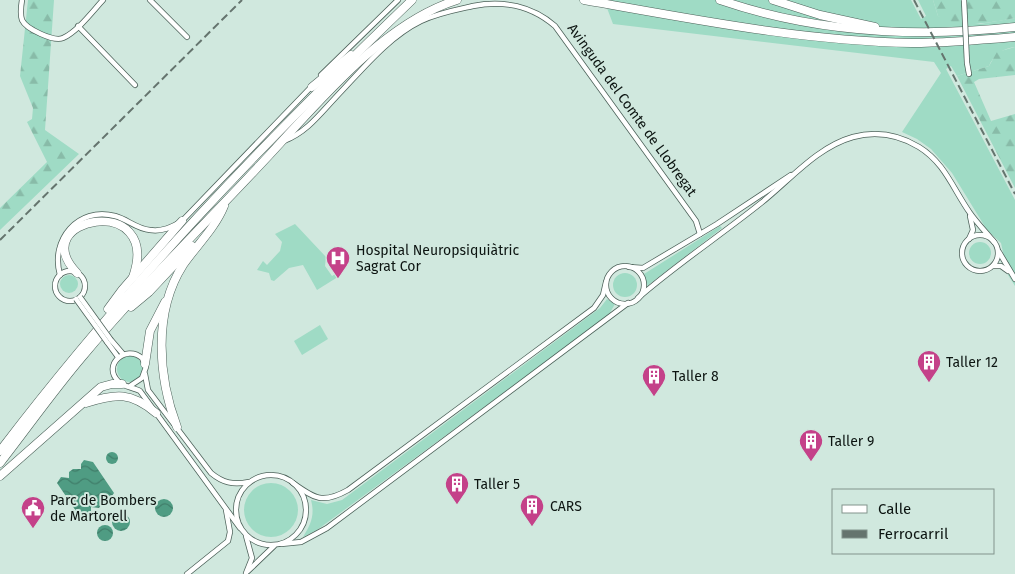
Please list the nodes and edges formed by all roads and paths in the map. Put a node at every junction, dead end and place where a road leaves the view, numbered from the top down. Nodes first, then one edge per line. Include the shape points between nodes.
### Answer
1 (22, 0) edge
2 (103, 0) edge
3 (150, 0) edge
4 (398, 0) edge
5 (412, 0) edge
6 (457, 0) edge
7 (584, 0) edge
8 (720, 0) edge
9 (772, 0) edge
10 (964, 0) edge
11 (78, 26) junction
12 (1015, 27) edge
13 (907, 33) junction
14 (374, 36) junction
15 (187, 37) dead end
16 (1015, 37) edge
17 (969, 74) dead end
18 (135, 86) dead end
19 (312, 87) junction
20 (282, 142) junction
21 (800, 169) junction
22 (225, 202) junction
23 (969, 212) junction
24 (182, 221) junction
25 (208, 233) junction
26 (700, 234) junction
27 (966, 243) junction
28 (995, 244) junction
29 (992, 266) junction
30 (629, 267) junction
31 (77, 273) junction
32 (1012, 273) junction
33 (60, 275) junction
34 (133, 277) junction
35 (1015, 279) edge
36 (606, 282) junction
37 (173, 287) junction
38 (78, 298) junction
39 (638, 298) junction
40 (628, 303) junction
41 (116, 318) junction
42 (94, 331) junction
43 (121, 356) junction
44 (145, 364) junction
45 (145, 374) junction
46 (126, 385) junction
47 (84, 404) junction
48 (156, 413) junction
49 (177, 427) junction
50 (0, 451) edge
51 (0, 463) edge
52 (0, 476) edge
53 (249, 482) junction
54 (293, 482) junction
55 (226, 509) junction
56 (240, 528) junction
57 (245, 534) junction
58 (282, 544) junction
59 (274, 546) junction
60 (187, 574) edge
61 (246, 574) edge

1 - 11 street via 24,23 52,38 64,38
2 - 11 street
3 - 15 street
4 - 19 street
5 - 14 highway
6 - 20 highway via 421,14 389,36 339,82
7 - 16 highway via 748,28 865,41 935,43
8 - 13 highway via 802,23
9 - 13 highway via 847,22
10 - 17 street, bridge
11 - 18 street
12 - 13 highway via 938,34
14 - 19 highway
14 - 42 highway via 231,182
19 - 24 street
20 - 22 highway
20 - 26 street, Avinguda del Comte de Llobregat via 304,132 383,49 414,25 450,10 482,4 512,5 536,12 555,26 696,221
21 - 23 street via 844,140 868,134 894,136 918,147 938,162
21 - 26 street
21 - 39 street
22 - 25 highway
22 - 41 highway
23 - 27 street via 974,230
23 - 28 street
24 - 33 street via 157,231 138,227 112,215 86,216 69,228 60,241
24 - 34 highway
25 - 37 highway via 182,267
25 - 41 highway via 149,292
26 - 30 street via 643,268
27 - 28 street via 980,236
27 - 29 street via 963,255 968,266 978,271
28 - 29 street via 998,257
28 - 32 street
29 - 32 street via 1001,266
30 - 36 street via 617,268
30 - 39 street via 635,269 643,280
31 - 33 street via 69,270
31 - 34 highway via 64,254 67,240 80,226 100,220 122,227 133,239 138,256
31 - 38 street via 85,286
32 - 35 street
33 - 38 street via 55,283 58,295 66,300
34 - 42 highway
36 - 40 street via 612,298
36 - 54 street via 603,295 594,308 348,490 334,498 320,499
37 - 44 highway via 150,331
37 - 49 highway via 164,322 162,348 166,394
38 - 43 street, bridge
39 - 40 street
40 - 58 street via 327,528 301,542
41 - 51 highway
42 - 50 highway
43 - 44 street via 136,354
43 - 46 street via 112,370 118,382
44 - 45 street
45 - 46 street via 139,382
45 - 49 street via 148,390
46 - 47 highway via 101,387
46 - 48 street via 140,391
47 - 48 highway via 123,396 134,398
47 - 52 highway
48 - 55 street
49 - 53 street via 217,478 231,484
53 - 54 street via 271,475
53 - 56 street via 237,500
54 - 58 street via 305,501 305,522 293,538
55 - 56 street
55 - 60 street via 230,532 228,541
56 - 57 street
57 - 59 street via 262,544
57 - 61 street via 252,558
58 - 59 street
59 - 61 street

